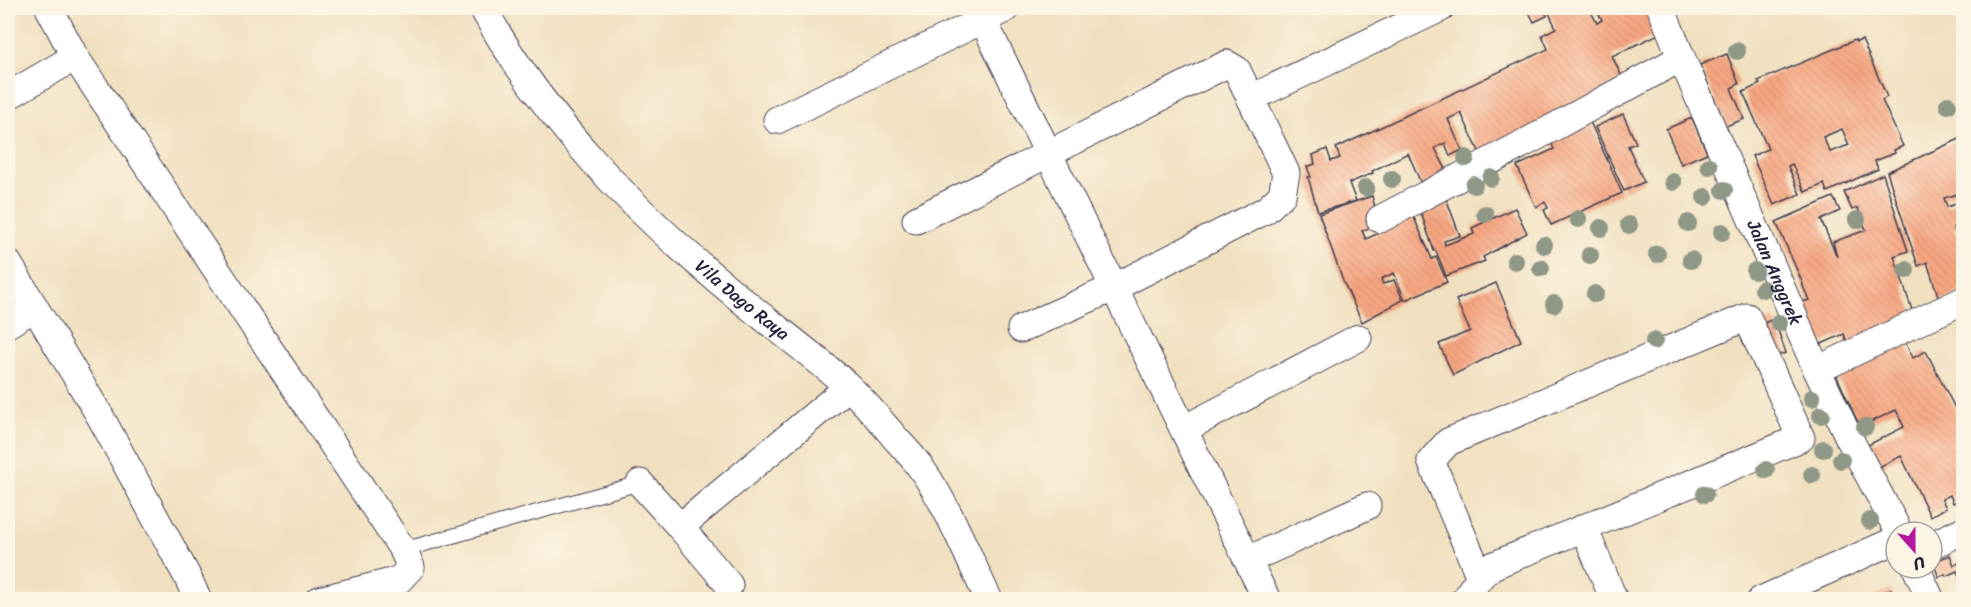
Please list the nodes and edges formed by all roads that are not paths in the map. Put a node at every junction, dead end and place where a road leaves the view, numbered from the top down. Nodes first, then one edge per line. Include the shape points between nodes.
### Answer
1 (49, 8) edge
2 (483, 8) edge
3 (1007, 8) edge
4 (1441, 8) edge
5 (1661, 8) edge
6 (980, 14) edge
7 (75, 57) junction
8 (1681, 58) junction
9 (8, 96) edge
10 (1251, 98) junction
11 (777, 120) dead end
12 (1048, 153) junction
13 (1380, 219) dead end
14 (916, 220) dead end
15 (8, 262) edge
16 (1114, 287) junction
17 (1964, 300) edge
18 (34, 308) junction
19 (8, 324) edge
20 (1021, 329) dead end
21 (1359, 338) dead end
22 (1814, 362) junction
23 (1770, 370) junction
24 (848, 387) junction
25 (1184, 429) junction
26 (640, 483) joint
27 (1367, 506) dead end
28 (1893, 520) edge
29 (680, 528) junction
30 (1584, 528) junction
31 (1964, 530) edge
32 (1944, 539) edge
33 (1884, 545) edge
34 (403, 550) junction
35 (1248, 560) junction
36 (1480, 577) junction
37 (1922, 580) edge
38 (729, 585) dead end
39 (198, 600) edge
40 (319, 600) edge
41 (989, 600) edge
42 (1267, 600) edge
43 (1464, 600) edge
44 (1614, 600) edge
45 (1761, 600) edge
46 (1931, 600) edge

1 - 7 street
2 - 24 street, Vila Dago Raya via 534,89 615,184 671,239
3 - 6 street
4 - 10 street
5 - 8 street, Jalan Anggrek
6 - 11 street
6 - 12 street
7 - 9 street
7 - 34 street
8 - 13 street
8 - 22 street, Jalan Anggrek
10 - 12 street via 1237,70 1227,64
10 - 16 street via 1286,173 1282,195 1266,210
12 - 14 street
12 - 16 street
15 - 18 street
16 - 20 street
16 - 25 street
17 - 22 street
18 - 19 street
18 - 39 street via 100,416
21 - 25 street
22 - 23 street
22 - 28 street, Jalan Anggrek
23 - 30 street via 1801,438
23 - 36 street via 1747,317 1448,442 1431,461
24 - 29 street
24 - 41 street, Vila Dago Raya via 923,470
25 - 35 street
26 - 29 street
26 - 34 lane
27 - 35 street
29 - 38 street
30 - 36 street via 1492,566
30 - 44 street
31 - 32 street
33 - 45 street
34 - 40 street via 411,567 399,580
35 - 42 street
36 - 43 street
37 - 46 street

